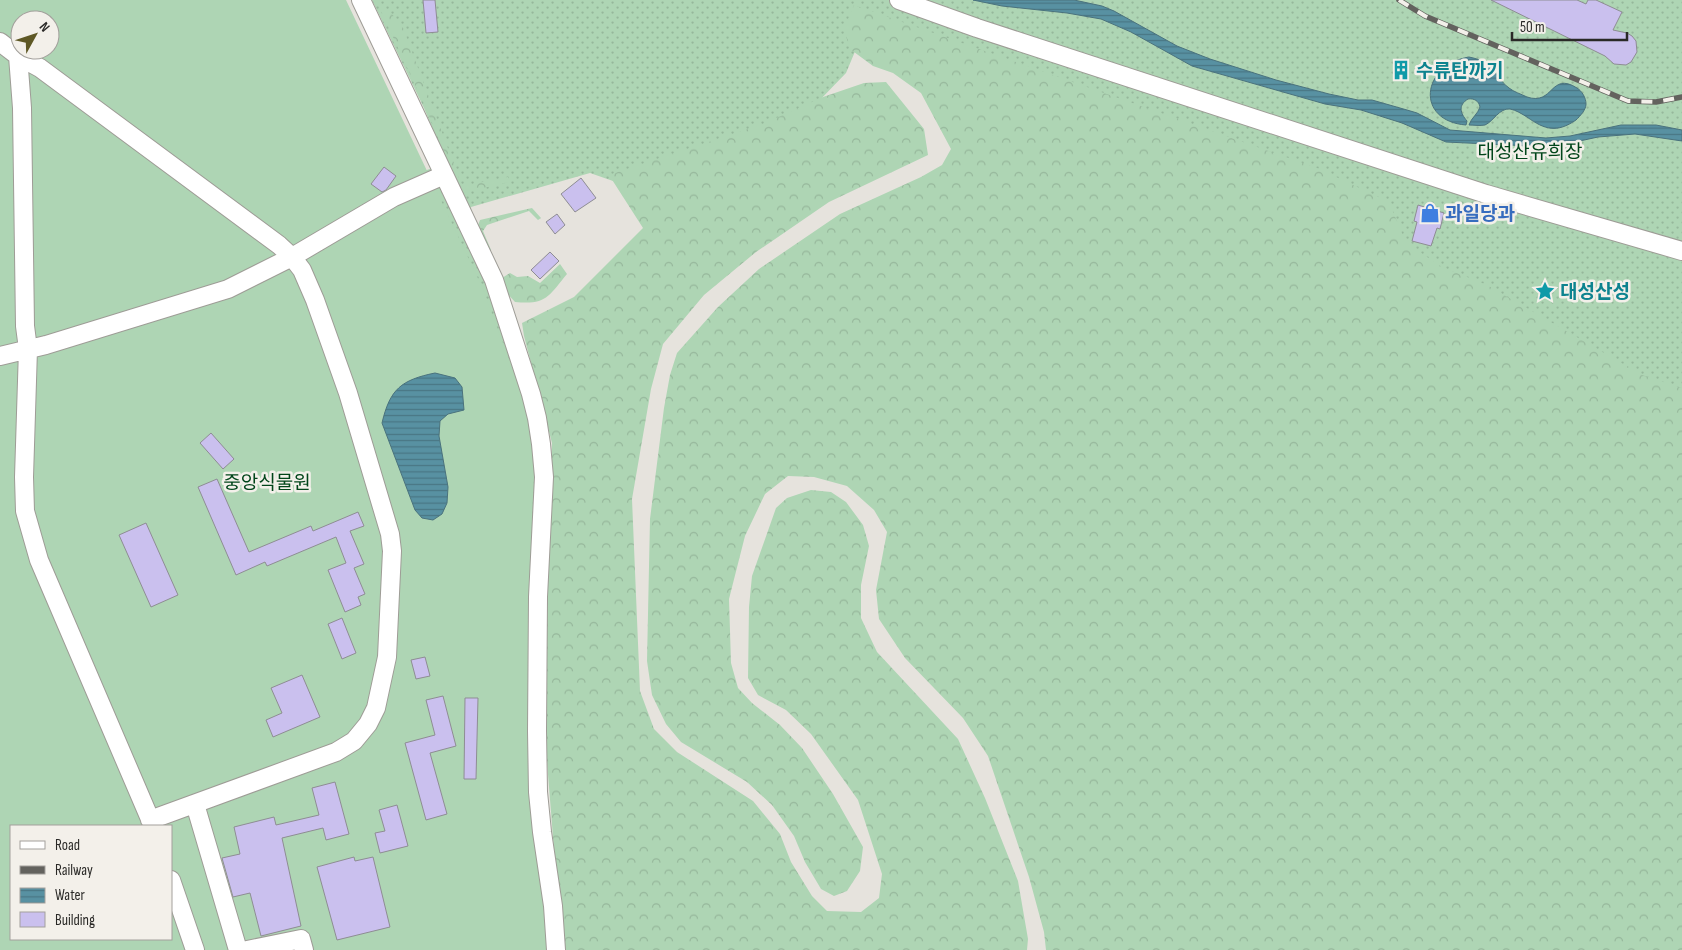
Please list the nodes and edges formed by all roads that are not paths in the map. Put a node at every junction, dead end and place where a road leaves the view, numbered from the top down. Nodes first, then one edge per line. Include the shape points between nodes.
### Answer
1 (361, 0) edge
2 (899, 0) edge
3 (0, 42) edge
4 (10, 50) edge
5 (18, 60) edge
6 (25, 60) edge
7 (444, 175) junction
8 (1682, 251) edge
9 (292, 257) junction
10 (28, 349) junction
11 (0, 356) edge
12 (195, 804) junction
13 (152, 823) edge
14 (172, 883) edge
15 (195, 950) edge
16 (238, 950) edge
17 (247, 950) edge
18 (304, 950) edge
19 (556, 950) edge

1 - 7 street
2 - 8 street via 1476,191
3 - 4 street
5 - 10 street
6 - 9 street
7 - 9 street via 394,197
7 - 19 street via 502,300 531,394 541,444 544,476 538,597 538,792
9 - 10 street via 228,289
9 - 12 street via 302,270 315,300 345,384 390,534 387,657 376,708 354,741 336,752
10 - 11 street
10 - 13 street via 25,511 39,560
12 - 13 street
12 - 16 street
14 - 15 street
17 - 18 street via 301,938

